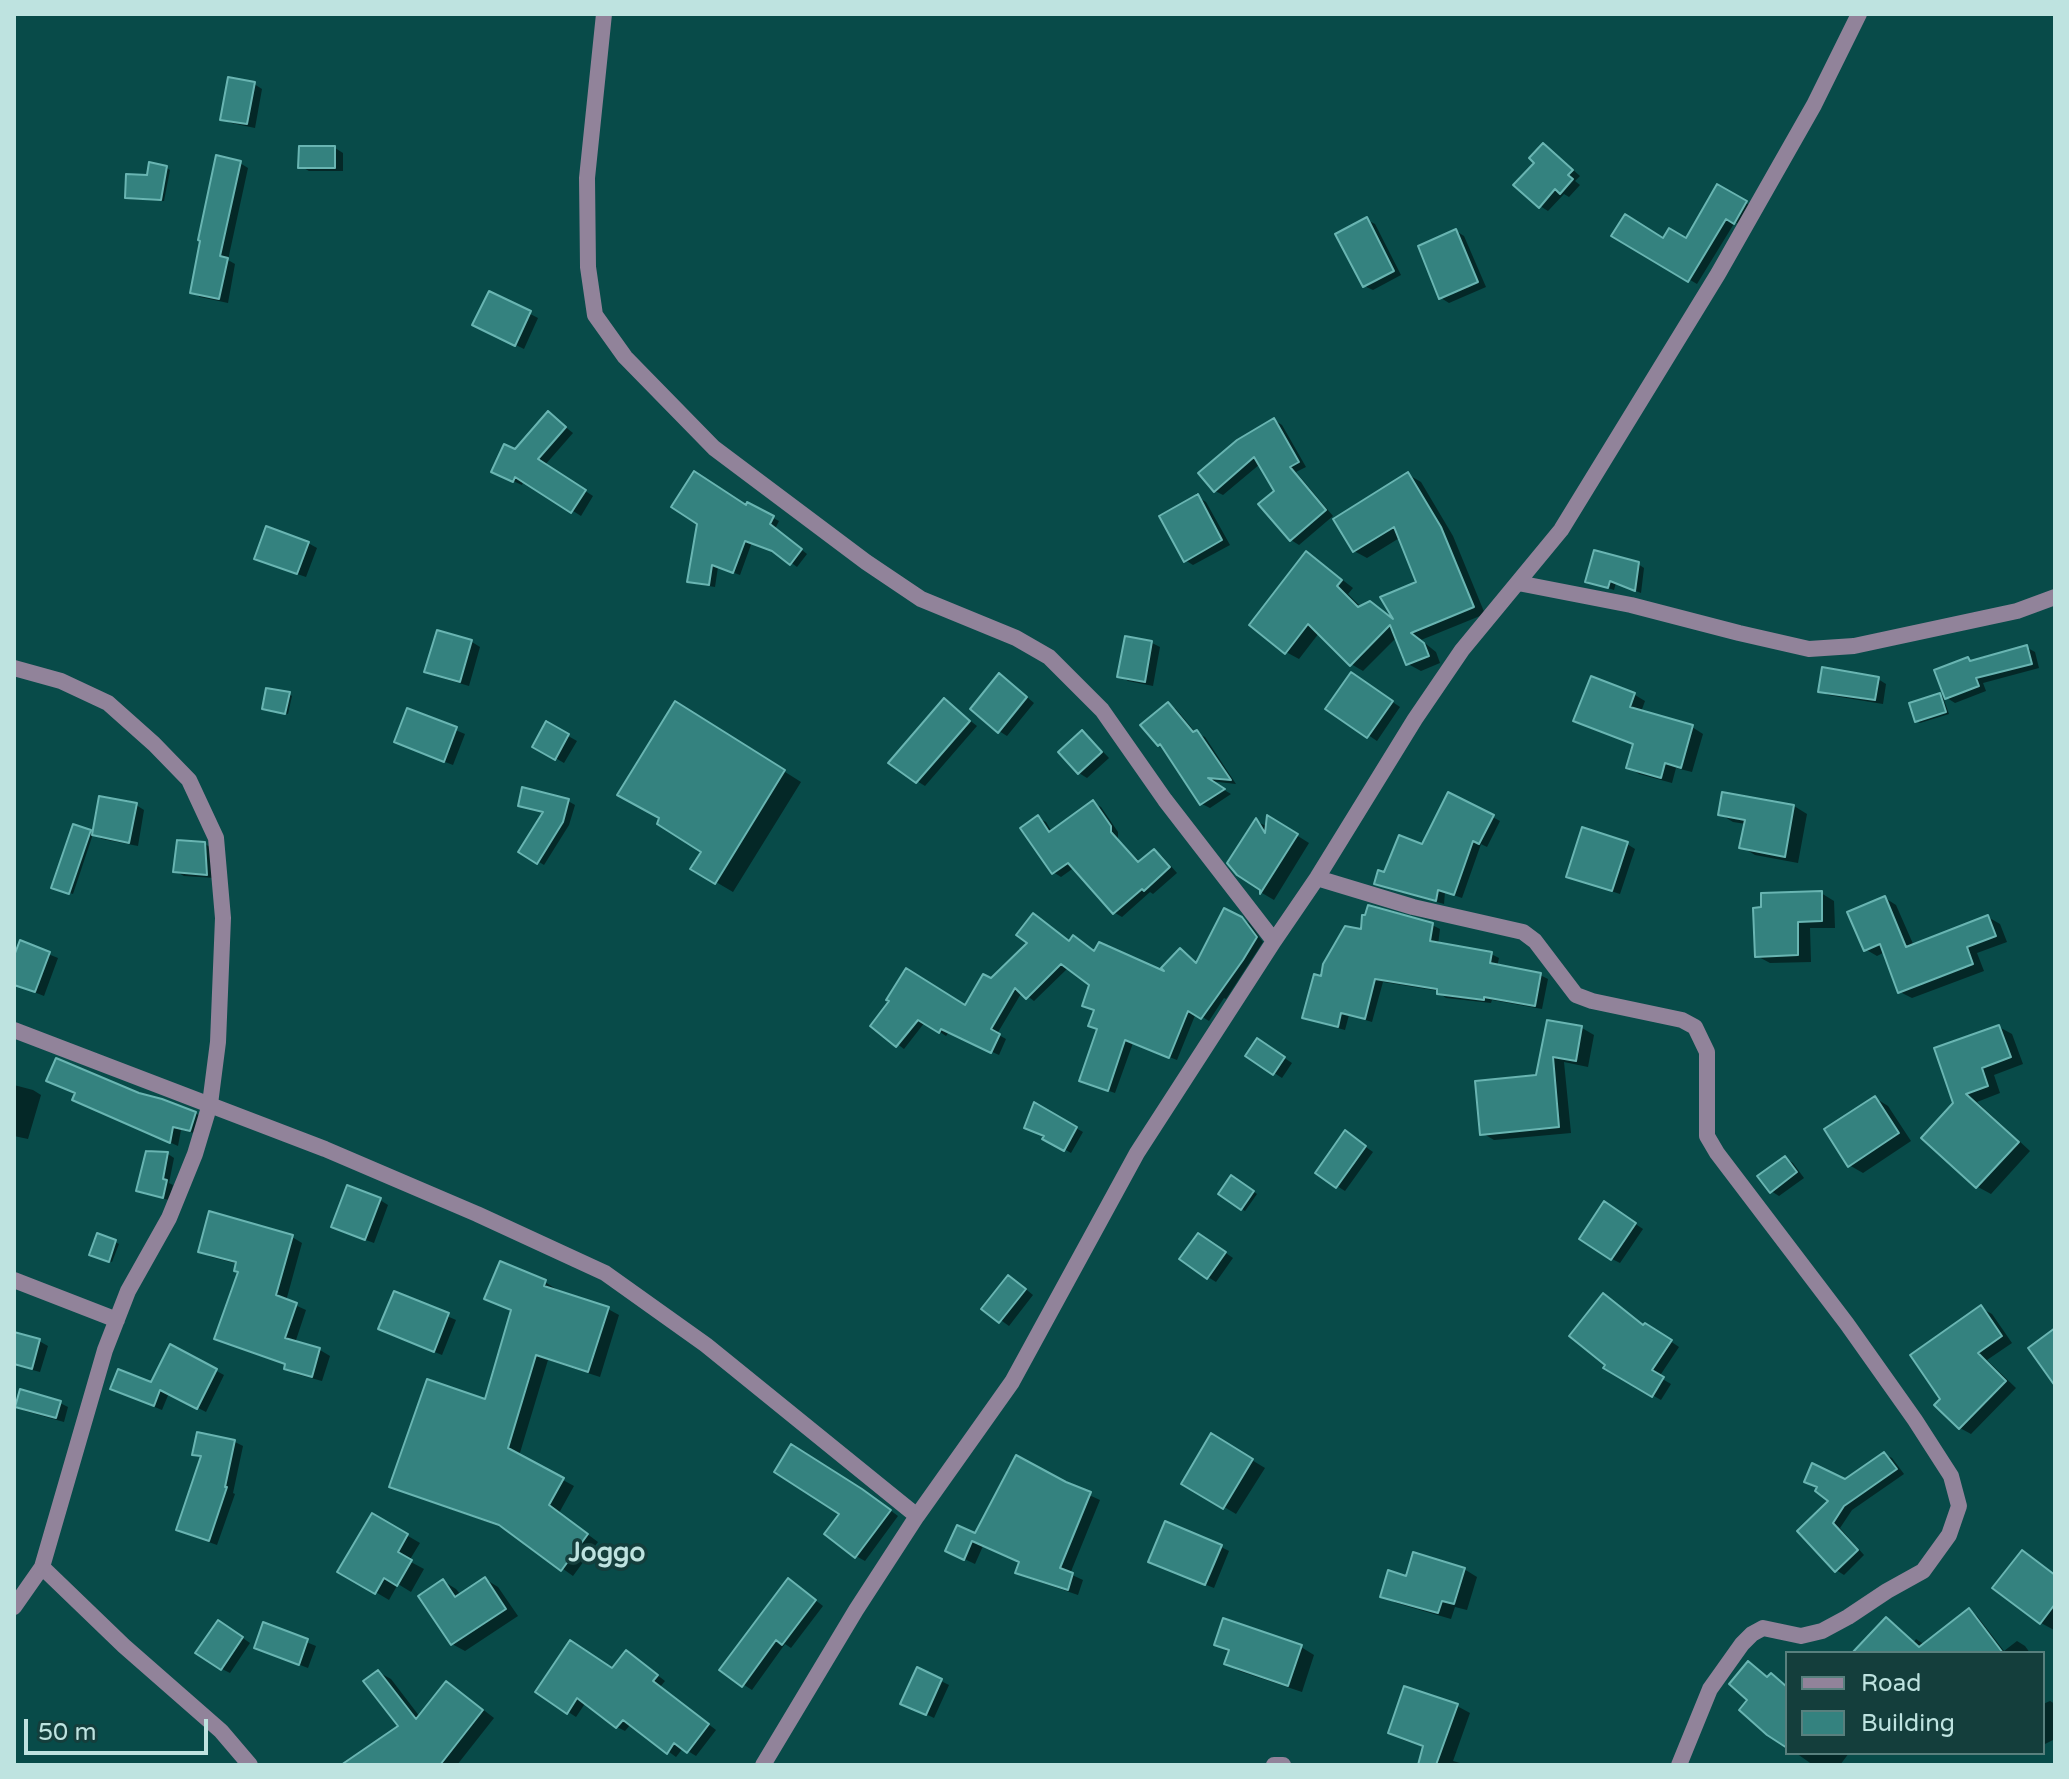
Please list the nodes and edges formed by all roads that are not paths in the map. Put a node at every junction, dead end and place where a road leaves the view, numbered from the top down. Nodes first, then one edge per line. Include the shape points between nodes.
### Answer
1 (588, 14) edge
2 (1859, 14) edge
3 (603, 21) edge
4 (1518, 583) junction
5 (2055, 597) edge
6 (14, 668) edge
7 (1317, 878) junction
8 (1274, 941) junction
9 (14, 1030) edge
10 (210, 1104) junction
11 (14, 1280) edge
12 (117, 1320) junction
13 (917, 1516) junction
14 (42, 1567) junction
15 (14, 1607) edge
16 (250, 1765) edge
17 (763, 1765) edge
18 (1274, 1765) edge
19 (1283, 1765) edge
20 (1679, 1765) edge

1 - 3 street
2 - 4 street via 1718,274 1561,530
3 - 8 street via 587,178 588,267 595,315 625,357 714,448 866,562 921,599 1049,657 1102,710
4 - 5 street via 1809,649 1854,646 2017,611
4 - 7 street via 1446,673
6 - 10 street via 61,681 108,703 189,780 216,838 223,918
7 - 8 street
7 - 20 street via 1523,932 1576,995 1695,1027 1707,1052 1707,1136 1847,1324 1951,1476 1959,1506 1949,1535 1923,1571 1822,1631 1801,1636 1763,1628 1752,1634 1710,1689
8 - 13 street via 1137,1153 1012,1382
9 - 10 street
10 - 12 street via 169,1218
10 - 13 street via 605,1273 706,1345
11 - 12 street
12 - 14 street
13 - 17 street
14 - 15 street
14 - 16 street via 221,1731
18 - 19 street

